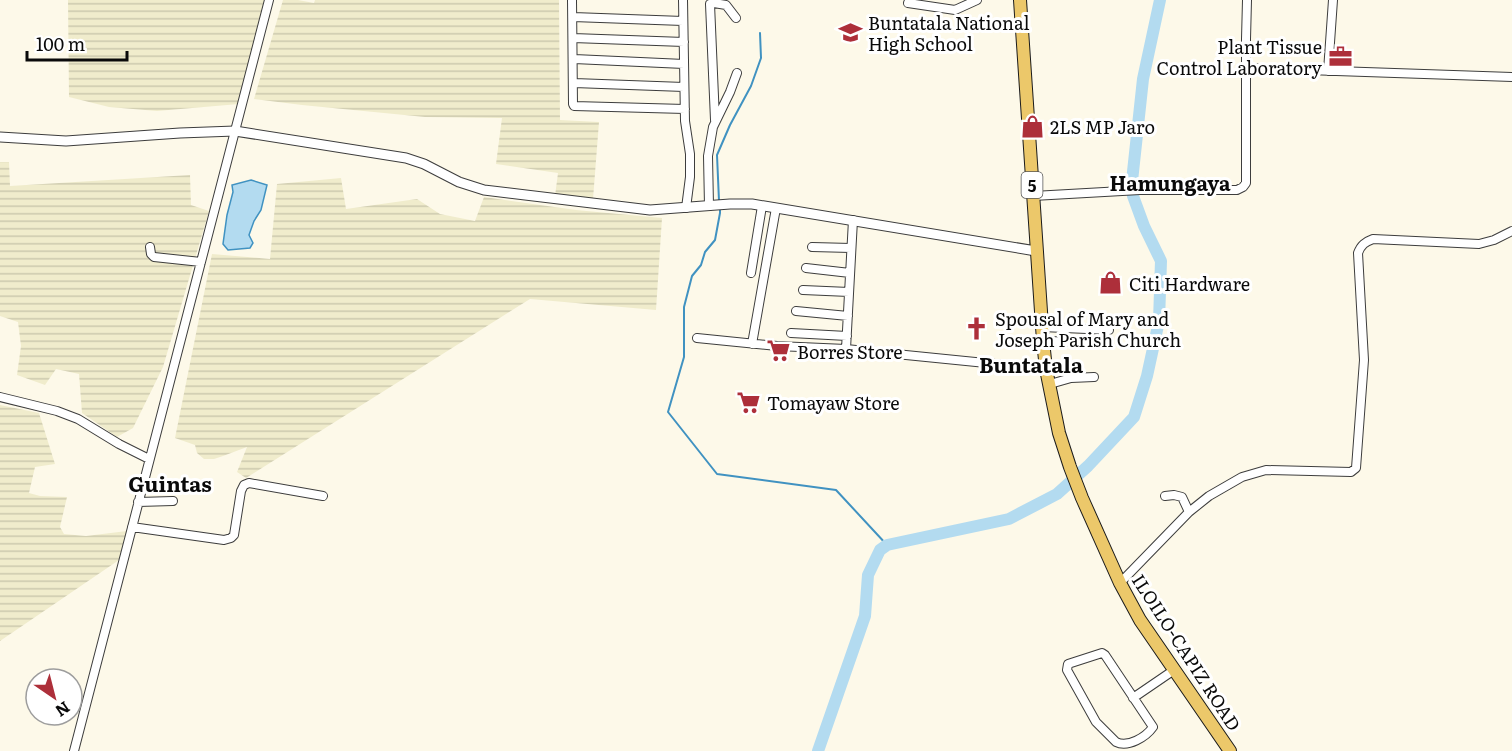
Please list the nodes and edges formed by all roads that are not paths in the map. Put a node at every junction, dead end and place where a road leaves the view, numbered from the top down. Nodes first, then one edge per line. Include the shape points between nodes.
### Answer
1 (269, 0) edge
2 (573, 0) edge
3 (683, 0) edge
4 (977, 0) edge
5 (1020, 0) edge
6 (1247, 0) edge
7 (1333, 0) edge
8 (908, 3) dead end
9 (573, 17) junction
10 (736, 18) dead end
11 (683, 21) junction
12 (573, 38) junction
13 (684, 42) junction
14 (574, 59) junction
15 (684, 64) junction
16 (1246, 68) junction
17 (1328, 71) junction
18 (737, 74) dead end
19 (1512, 77) edge
20 (574, 83) junction
21 (684, 87) junction
22 (685, 109) junction
23 (715, 120) junction
24 (235, 131) junction
25 (0, 137) edge
26 (1033, 196) junction
27 (711, 206) junction
28 (762, 206) junction
29 (686, 208) junction
30 (776, 208) junction
31 (853, 220) junction
32 (1512, 231) edge
33 (150, 247) dead end
34 (812, 247) dead end
35 (851, 248) junction
36 (1036, 251) junction
37 (201, 262) junction
38 (806, 268) dead end
39 (751, 273) dead end
40 (850, 273) junction
41 (803, 290) dead end
42 (849, 292) junction
43 (796, 311) dead end
44 (848, 316) junction
45 (1042, 327) junction
46 (1109, 330) dead end
47 (791, 333) dead end
48 (847, 336) junction
49 (697, 338) dead end
50 (1042, 340) junction
51 (1092, 342) dead end
52 (752, 344) junction
53 (846, 349) junction
54 (1046, 369) junction
55 (1095, 377) dead end
56 (1050, 384) junction
57 (0, 397) edge
58 (149, 459) junction
59 (323, 496) dead end
60 (1165, 496) dead end
61 (173, 501) dead end
62 (138, 502) junction
63 (1190, 512) junction
64 (132, 527) junction
65 (1120, 583) junction
66 (1174, 670) junction
67 (1133, 698) junction
68 (74, 751) edge
69 (1230, 751) edge

1 - 24 street
2 - 9 street
3 - 11 street
4 - 8 street via 955,10
5 - 26 main road, 5
6 - 16 street
7 - 17 street
9 - 11 street
9 - 12 street
10 - 23 street via 726,5 710,4
11 - 13 street
12 - 13 street
12 - 14 street
13 - 15 street
14 - 15 street
14 - 20 street
15 - 21 street
16 - 17 street
16 - 26 street via 1243,188
17 - 19 street
18 - 23 street
20 - 21 street
20 - 22 street via 573,104 577,107
21 - 22 street
22 - 29 street via 690,154
23 - 27 street via 708,156
24 - 25 street via 66,141
24 - 29 street via 406,158 484,190 650,210
24 - 37 street
26 - 36 main road, 5
27 - 28 street
27 - 29 street
28 - 30 street
28 - 39 street
30 - 31 street
30 - 52 street
31 - 35 street
31 - 36 street
32 - 63 street via 1479,244 1373,239 1360,247 1364,360 1356,468 1352,472 1256,472 1209,496
33 - 37 street via 154,257
34 - 35 street
35 - 40 street
36 - 45 main road, 5
37 - 58 street
38 - 40 street
40 - 42 street
41 - 42 street
42 - 44 street
43 - 44 street
44 - 48 street
45 - 46 street
45 - 50 main road, 5
47 - 48 street
48 - 53 street
49 - 52 street
50 - 51 street
50 - 54 main road, 5
52 - 53 street
53 - 54 street
54 - 56 main road, ILOILO-CAPIZ ROAD / 5
55 - 56 street
56 - 65 main road, ILOILO-CAPIZ ROAD / 5 via 1070,467
57 - 58 street via 78,419
58 - 62 street
59 - 64 street via 244,485 234,535 224,540
60 - 63 street via 1182,497
61 - 62 street
62 - 64 street
63 - 65 street
64 - 68 street
65 - 66 main road, ILOILO-CAPIZ ROAD / 5
66 - 67 street
66 - 69 main road, ILOILO-CAPIZ ROAD / 5
67 - 67 street via 1102,653 1067,666 1096,722 1120,745 1138,740 1153,729

